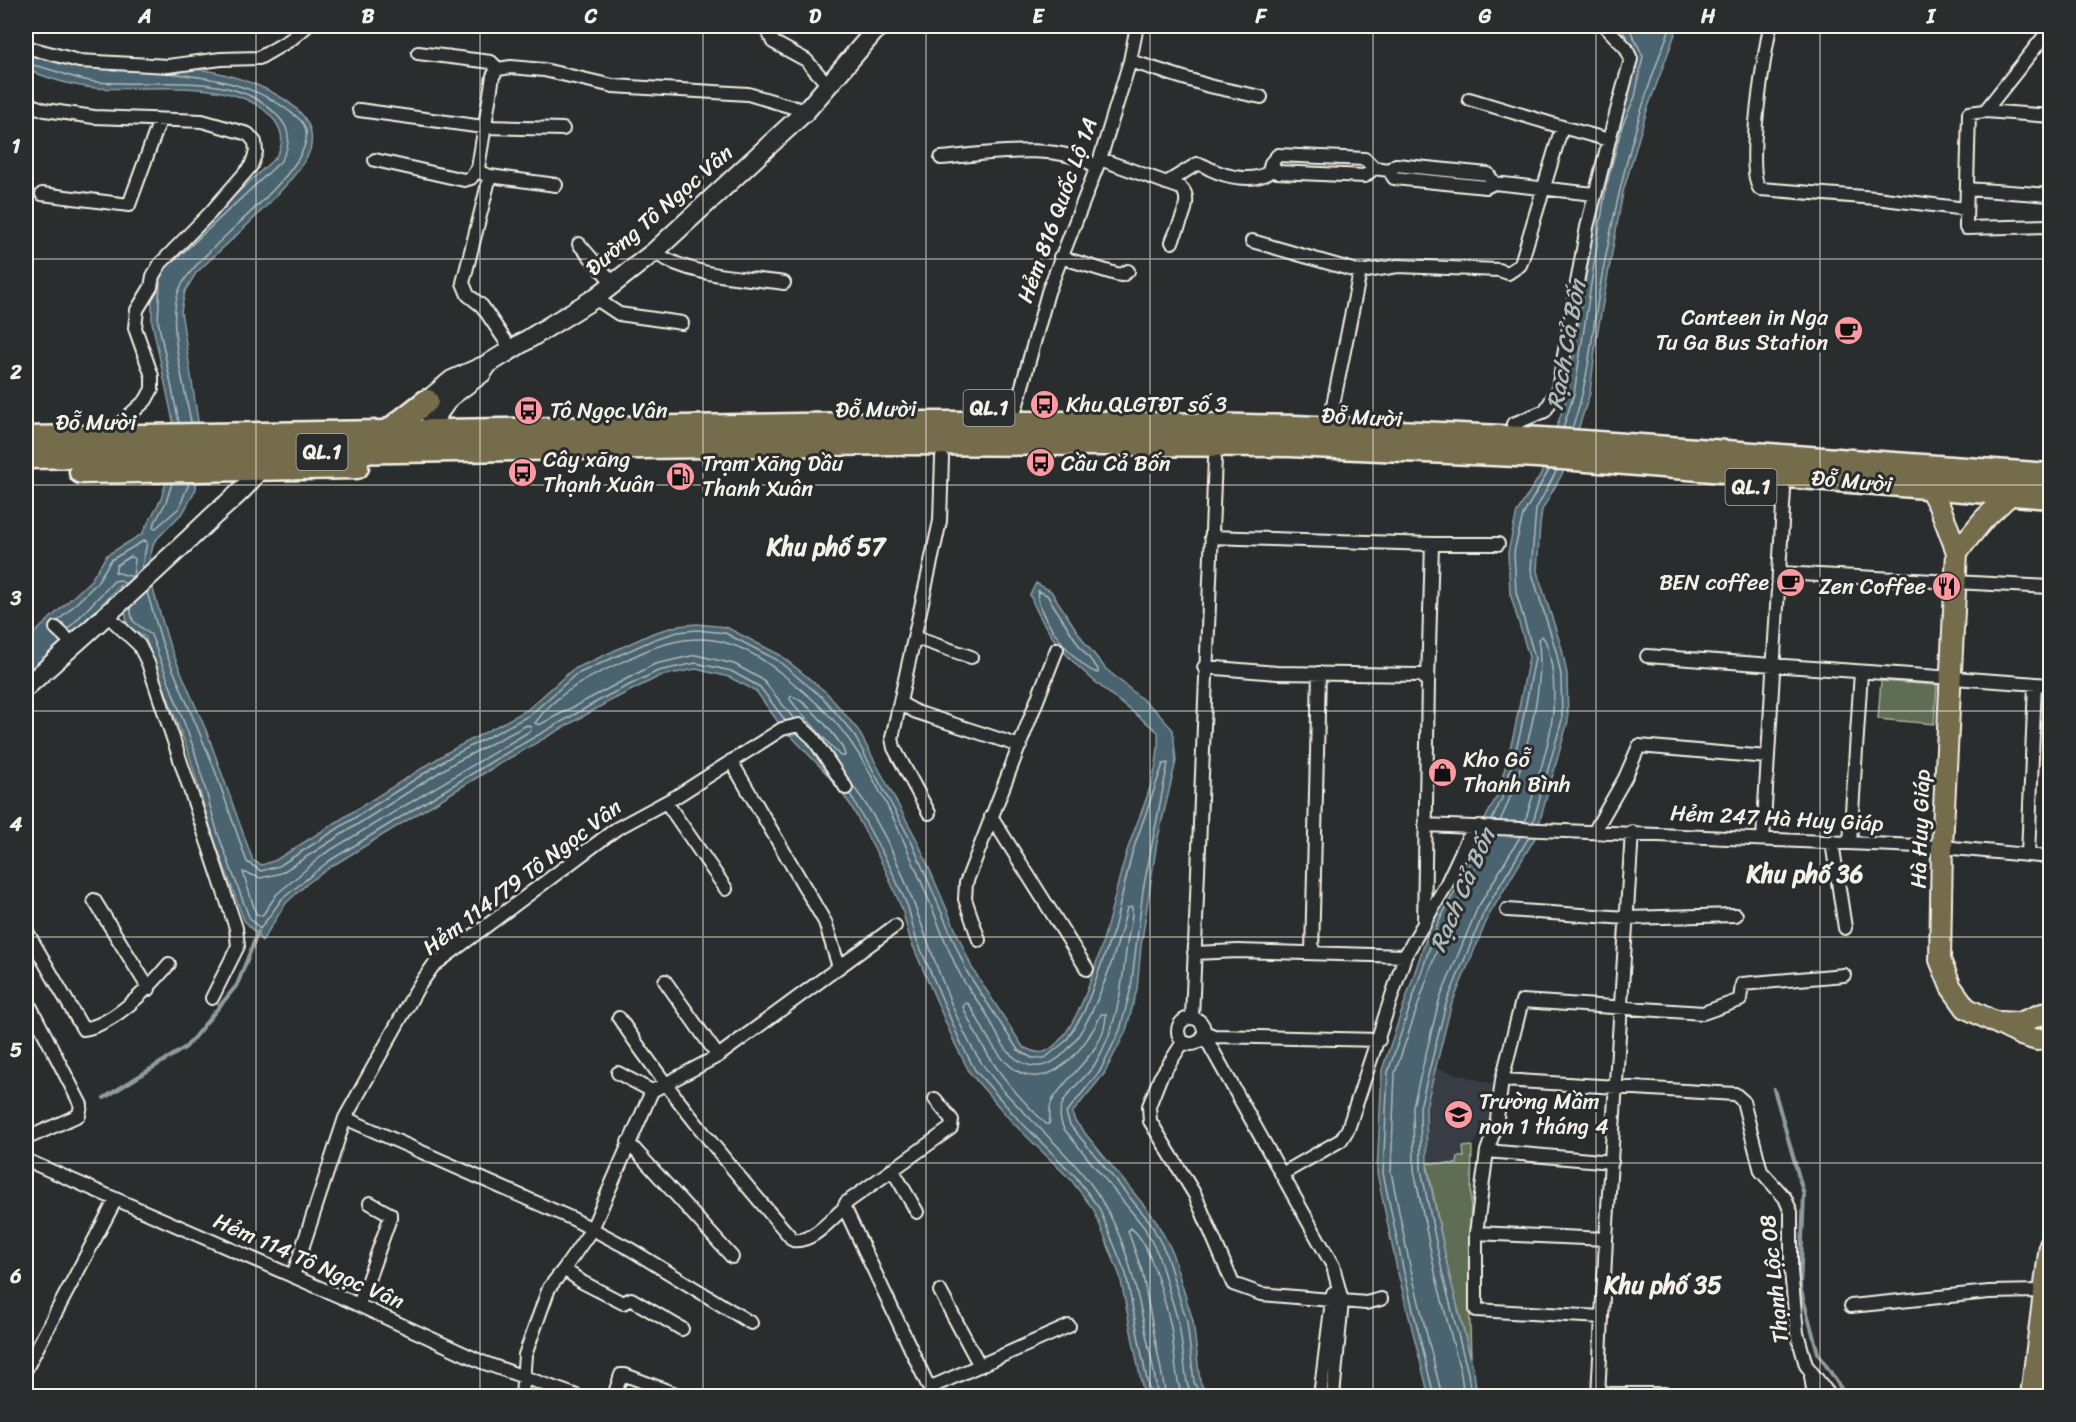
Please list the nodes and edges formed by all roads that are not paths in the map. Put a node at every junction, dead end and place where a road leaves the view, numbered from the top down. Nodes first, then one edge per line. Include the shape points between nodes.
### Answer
1 (307, 26) edge
2 (766, 26) edge
3 (879, 26) edge
4 (1137, 26) edge
5 (1605, 26) edge
6 (1770, 26) edge
7 (2050, 29) edge
8 (26, 47) edge
9 (418, 53) dead end
10 (1130, 61) junction
11 (498, 69) junction
12 (829, 86) junction
13 (1261, 97) dead end
14 (1469, 99) dead end
15 (26, 103) edge
16 (359, 110) dead end
17 (806, 111) junction
18 (1985, 111) junction
19 (2050, 116) edge
20 (160, 120) junction
21 (483, 127) junction
22 (1562, 127) junction
23 (563, 129) dead end
24 (1609, 140) junction
25 (941, 158) dead end
26 (375, 160) dead end
27 (1099, 163) junction
28 (1271, 163) junction
29 (478, 168) junction
30 (1374, 168) junction
31 (490, 176) junction
32 (1166, 183) junction
33 (556, 185) dead end
34 (1545, 188) junction
35 (1967, 189) junction
36 (42, 194) dead end
37 (1594, 194) junction
38 (2050, 195) edge
39 (1966, 209) junction
40 (2050, 226) edge
41 (1252, 241) dead end
42 (1172, 242) dead end
43 (579, 244) dead end
44 (654, 252) junction
45 (1060, 257) junction
46 (1128, 271) dead end
47 (1360, 272) junction
48 (613, 283) junction
49 (784, 283) dead end
50 (595, 298) junction
51 (682, 323) dead end
52 (511, 349) junction
53 (1017, 408) junction
54 (1331, 415) junction
55 (122, 422) junction
56 (26, 423) edge
57 (1513, 424) junction
58 (395, 426) junction
59 (433, 434) junction
60 (26, 438) edge
61 (209, 445) junction
62 (165, 446) junction
63 (1539, 448) junction
64 (1215, 451) junction
65 (1599, 451) junction
66 (26, 457) edge
67 (942, 457) junction
68 (262, 461) junction
69 (26, 472) edge
70 (2050, 475) edge
71 (1799, 479) junction
72 (1929, 487) junction
73 (2011, 494) junction
74 (2050, 497) edge
75 (1211, 537) junction
76 (1432, 544) junction
77 (1498, 544) dead end
78 (1957, 552) junction
79 (1780, 573) junction
80 (1957, 582) junction
81 (2050, 587) edge
82 (113, 610) junction
83 (56, 628) dead end
84 (916, 638) junction
85 (71, 643) junction
86 (1057, 649) dead end
87 (1647, 656) dead end
88 (971, 657) dead end
89 (1773, 665) junction
90 (1204, 667) junction
91 (1861, 672) junction
92 (1319, 673) junction
93 (1949, 678) junction
94 (1428, 682) junction
95 (2035, 684) junction
96 (2050, 686) edge
97 (26, 687) edge
98 (902, 704) junction
99 (1020, 746) junction
100 (1767, 757) junction
101 (731, 761) junction
102 (846, 788) dead end
103 (666, 802) junction
104 (929, 813) dead end
105 (991, 816) junction
106 (1425, 825) junction
107 (1485, 826) junction
108 (1594, 832) junction
109 (1632, 832) junction
110 (1763, 838) junction
111 (1832, 842) junction
112 (1850, 843) junction
113 (1942, 847) junction
114 (2028, 855) junction
115 (2050, 857) edge
116 (726, 889) dead end
117 (94, 900) dead end
118 (1507, 910) dead end
119 (1736, 915) dead end
120 (1627, 918) junction
121 (1424, 925) junction
122 (895, 927) dead end
123 (1845, 928) dead end
124 (26, 930) edge
125 (979, 940) dead end
126 (1194, 953) junction
127 (1312, 953) junction
128 (1405, 956) junction
129 (169, 964) dead end
130 (839, 967) junction
131 (1087, 969) dead end
132 (1844, 975) dead end
133 (665, 981) dead end
134 (149, 989) junction
135 (26, 998) edge
136 (212, 998) dead end
137 (1620, 1008) junction
138 (2050, 1011) edge
139 (619, 1018) dead end
140 (1192, 1018) junction
141 (1992, 1022) junction
142 (1204, 1034) junction
143 (1379, 1040) junction
144 (1184, 1042) junction
145 (2046, 1043) edge
146 (718, 1056) junction
147 (618, 1072) dead end
148 (1502, 1080) junction
149 (1617, 1086) junction
150 (658, 1088) junction
151 (935, 1099) dead end
152 (345, 1118) junction
153 (32, 1136) dead end
154 (628, 1142) junction
155 (1487, 1151) junction
156 (26, 1160) edge
157 (1612, 1162) junction
158 (892, 1169) junction
159 (1282, 1174) junction
160 (116, 1199) junction
161 (370, 1203) dead end
162 (843, 1209) junction
163 (917, 1212) dead end
164 (592, 1229) junction
165 (1476, 1233) junction
166 (1606, 1239) junction
167 (2050, 1245) edge
168 (732, 1257) dead end
169 (564, 1269) junction
170 (293, 1276) junction
171 (940, 1291) dead end
172 (2045, 1291) junction
173 (1381, 1299) dead end
174 (1336, 1300) junction
175 (359, 1305) junction
176 (1851, 1306) dead end
177 (1602, 1317) junction
178 (751, 1323) dead end
179 (1070, 1326) dead end
180 (682, 1329) dead end
181 (980, 1366) junction
182 (26, 1370) edge
183 (1811, 1372) junction
184 (2050, 1372) edge
185 (524, 1377) junction
186 (931, 1392) edge
187 (1665, 1394) dead end
188 (1598, 1395) edge
189 (522, 1396) edge
190 (577, 1396) edge
191 (614, 1396) edge
192 (681, 1396) edge
193 (1320, 1396) edge
194 (1333, 1396) edge
195 (1814, 1396) edge
196 (1830, 1396) edge
197 (2031, 1396) edge
198 (2047, 1396) edge

1 - 8 street via 259,58 168,66 79,61
2 - 12 street via 773,42 806,60
3 - 12 street, Đường Tô Ngọc Vân
4 - 10 street, Hẻm 816 Quốc Lộ 1A
5 - 24 street via 1631,59
6 - 39 street via 1753,159 1755,183 1760,189
7 - 18 street
9 - 11 street via 491,62
10 - 13 street via 1209,86
10 - 27 street, Hẻm 816 Quốc Lộ 1A
11 - 17 street via 544,70 613,86 748,94
11 - 21 street via 493,76
12 - 17 street, Đường Tô Ngọc Vân
14 - 22 street
15 - 20 street via 45,110 94,117
16 - 21 street
17 - 44 street, Đường Tô Ngọc Vân
18 - 19 street
18 - 35 street via 1969,113
20 - 36 street via 129,205
20 - 55 street via 202,121 232,128 248,134 255,142 256,152 251,166 153,276 137,310 135,328 152,376 152,389
21 - 23 street
21 - 29 street
22 - 24 street
22 - 34 street
24 - 37 street
25 - 27 street via 1030,150
26 - 29 street via 464,180 471,178
27 - 32 street
27 - 45 street, Hẻm 816 Quốc Lộ 1A
28 - 30 street via 1278,155 1365,159
28 - 30 street via 1277,172 1288,173 1365,176
28 - 32 street via 1269,172 1253,180 1197,164
29 - 31 street
30 - 34 street via 1389,170 1396,165 1488,174 1494,183
31 - 33 street
31 - 52 street via 463,283 468,295 482,306
32 - 42 street via 1186,192 1188,200
34 - 37 street
34 - 47 street via 1520,265 1509,273 1430,266
35 - 38 street
35 - 39 street
37 - 57 street via 1558,388 1545,411
39 - 40 street via 1966,228
41 - 47 street
43 - 48 street
44 - 48 street, Đường Tô Ngọc Vân
44 - 49 street via 670,263 695,271
45 - 46 street via 1116,274
45 - 53 street, Hẻm 816 Quốc Lộ 1A
47 - 54 street
48 - 50 street, Đường Tô Ngọc Vân
50 - 51 street via 619,314
50 - 52 street, Đường Tô Ngọc Vân
52 - 59 street, Đường Tô Ngọc Vân via 450,397
53 - 54 highway, Đỗ Mười / QL.1
53 - 59 highway, Đỗ Mười / QL.1 via 896,408
54 - 57 highway, Đỗ Mười / QL.1
55 - 56 highway, Đỗ Mười / QL.1
55 - 62 highway, Đỗ Mười / QL.1
57 - 63 highway, Đỗ Mười / QL.1
58 - 59 highway, Đỗ Mười / QL.1
58 - 59 highway
58 - 61 highway, Đỗ Mười / QL.1
59 - 63 highway, Đỗ Mười / QL.1 via 917,423 1108,423 1295,427
59 - 64 highway, Đỗ Mười / QL.1
59 - 67 highway, Đỗ Mười / QL.1
59 - 68 highway, Đỗ Mười / QL.1
60 - 62 highway, Đỗ Mười / QL.1
61 - 62 highway, QL.1
61 - 62 highway, QL.1
61 - 68 highway, Đỗ Mười / QL.1
62 - 66 highway, Đỗ Mười / QL.1
62 - 69 highway, QL.1
63 - 64 highway, Đỗ Mười / QL.1
63 - 65 highway, QL.1
63 - 65 highway, QL.1
64 - 67 highway, Đỗ Mười / QL.1
64 - 75 street
65 - 71 highway, Đỗ Mười / QL.1
65 - 71 highway, Đỗ Mười / QL.1 via 1759,440
67 - 84 street via 940,521
68 - 82 street
70 - 71 highway, Đỗ Mười / QL.1
71 - 72 highway, Đỗ Mười / QL.1 via 1878,494 1905,485
71 - 79 street
72 - 73 highway, QL.1
72 - 78 main road, Hà Huy Giáp
73 - 74 highway, QL.1
73 - 78 main road
75 - 76 street
75 - 90 street
76 - 77 street
76 - 94 street
78 - 80 main road, Hà Huy Giáp
79 - 80 street
79 - 89 street
80 - 81 street
80 - 93 main road, Hà Huy Giáp
82 - 85 street
82 - 136 street via 148,663 236,928 238,946
83 - 85 street
84 - 88 street
84 - 98 street
85 - 97 street
86 - 99 street
87 - 89 street
89 - 91 street
89 - 100 street
90 - 92 street
90 - 126 street
91 - 93 street
91 - 112 street
92 - 94 street via 1421,675
92 - 127 street
93 - 95 street
93 - 113 main road, Hà Huy Giáp
94 - 106 street
95 - 96 street
95 - 114 street
98 - 99 street
98 - 104 street via 894,728 894,748
99 - 105 street
100 - 108 street via 1639,746
100 - 110 street
101 - 102 street, Hẻm 114/79 Tô Ngọc Vân via 782,729 799,726 813,738
101 - 103 street, Hẻm 114/79 Tô Ngọc Vân
101 - 130 street via 825,922
103 - 116 street
103 - 152 street, Hẻm 114/79 Tô Ngọc Vân via 616,829 433,966
105 - 125 street via 966,883 965,899
105 - 131 street
106 - 107 street, Hẻm 247 Hà Huy Giáp
106 - 121 street
107 - 108 street, Hẻm 247 Hà Huy Giáp
107 - 121 street via 1467,840
108 - 109 street, Hẻm 247 Hà Huy Giáp
109 - 110 street, Hẻm 247 Hà Huy Giáp
109 - 120 street
110 - 111 street, Hẻm 247 Hà Huy Giáp
111 - 112 street, Hẻm 247 Hà Huy Giáp
111 - 123 street
112 - 113 street, Hẻm 247 Hà Huy Giáp
113 - 114 street, Hẻm 247 Hà Huy Giáp
113 - 141 main road, Hà Huy Giáp via 1940,960 1951,987 1966,1008
114 - 115 street, Hẻm 247 Hà Huy Giáp
117 - 134 street
118 - 120 street
119 - 120 street
120 - 137 street
121 - 128 street
122 - 130 street
124 - 134 street via 83,1029 96,1027
126 - 127 street
126 - 140 street
127 - 128 street
128 - 143 street
129 - 134 street
130 - 146 street
132 - 137 street via 1743,984 1740,1000 1703,1014
133 - 146 street
135 - 153 street via 81,1105 79,1115
137 - 148 street via 1522,1001
137 - 149 street
138 - 141 main road via 2019,1023
139 - 150 street
140 - 142 street via 1199,1021
140 - 144 street via 1179,1027
141 - 145 main road, Hà Huy Giáp
142 - 143 street
142 - 144 street via 1199,1042
142 - 159 street
143 - 159 street via 1341,1140
144 - 174 street via 1160,1078 1149,1106 1150,1121 1195,1195 1233,1284 1261,1294
146 - 150 street
147 - 150 street
148 - 149 street
148 - 155 street via 1496,1126
149 - 157 street
149 - 183 street, Thạnh Lộc 08 via 1735,1094 1743,1101 1761,1171 1785,1198 1791,1212 1797,1333
150 - 154 street
150 - 162 street via 793,1240 809,1238
151 - 158 street via 953,1124
152 - 164 street
152 - 170 street, Hẻm 114/79 Tô Ngọc Vân
154 - 164 street
154 - 168 street
155 - 157 street
155 - 165 street
156 - 160 street, Hẻm 114 Tô Ngọc Vân
157 - 166 street
158 - 162 street
158 - 163 street
159 - 174 street via 1325,1247 1333,1266
160 - 170 street, Hẻm 114 Tô Ngọc Vân
160 - 182 street
161 - 175 street via 390,1214 390,1218
162 - 186 street
164 - 169 street
164 - 178 street
165 - 166 street
165 - 177 street via 1476,1310
166 - 177 street
167 - 172 main road
169 - 180 street via 623,1303 631,1299
169 - 185 street via 549,1288 525,1355
170 - 175 street, Hẻm 114 Tô Ngọc Vân
171 - 181 street
172 - 176 street via 1989,1292
172 - 197 main road
173 - 174 street via 1366,1303
174 - 193 street
174 - 194 street
175 - 185 street, Hẻm 114 Tô Ngọc Vân via 482,1362
177 - 188 street
179 - 181 street
181 - 186 street
183 - 195 street
183 - 196 street, Thạnh Lộc 08
184 - 198 main road
185 - 189 street
185 - 190 street, Hẻm 114 Tô Ngọc Vân
187 - 188 street
191 - 192 street via 621,1376 625,1375

